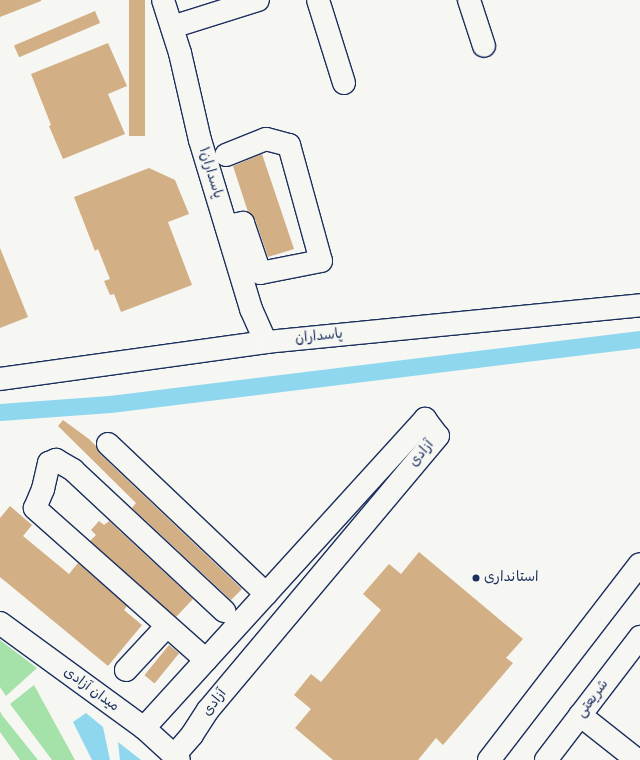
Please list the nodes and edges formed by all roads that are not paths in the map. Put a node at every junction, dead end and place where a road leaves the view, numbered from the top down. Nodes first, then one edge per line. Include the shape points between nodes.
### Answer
1 (163, 0) edge
2 (258, 0) edge
3 (318, 0) edge
4 (469, 0) edge
5 (172, 27) junction
6 (484, 46) dead end
7 (344, 83) dead end
8 (226, 155) dead end
9 (226, 226) junction
10 (640, 305) edge
11 (266, 342) junction
12 (0, 379) edge
13 (108, 444) dead end
14 (640, 564) edge
15 (266, 594) junction
16 (224, 611) dead end
17 (0, 623) edge
18 (166, 627) junction
19 (640, 637) edge
20 (206, 660) junction
21 (126, 670) dead end
22 (580, 715) junction
23 (144, 728) junction
24 (176, 758) edge
25 (489, 760) edge
26 (546, 760) edge
27 (636, 760) edge

1 - 5 street, پاسداران۱
2 - 5 street
3 - 7 street
4 - 6 street
5 - 9 street, پاسداران۱ via 200,140
8 - 9 street via 266,139 289,145 321,261 260,273 243,223
9 - 11 street, پاسداران۱ via 251,309
10 - 11 street, پاسداران
11 - 12 street, پاسداران
13 - 15 street
14 - 25 street
15 - 20 street, آزادی
15 - 24 street, آزادی via 425,419 438,436 208,710
16 - 18 street via 73,470 56,460 49,463 35,508
17 - 23 street, میدان آزادی
18 - 20 street
18 - 21 street
19 - 22 street, شریعتی
20 - 23 street, آزادی
22 - 26 street, شریعتی
22 - 27 street
23 - 24 street, میدان آزادی

